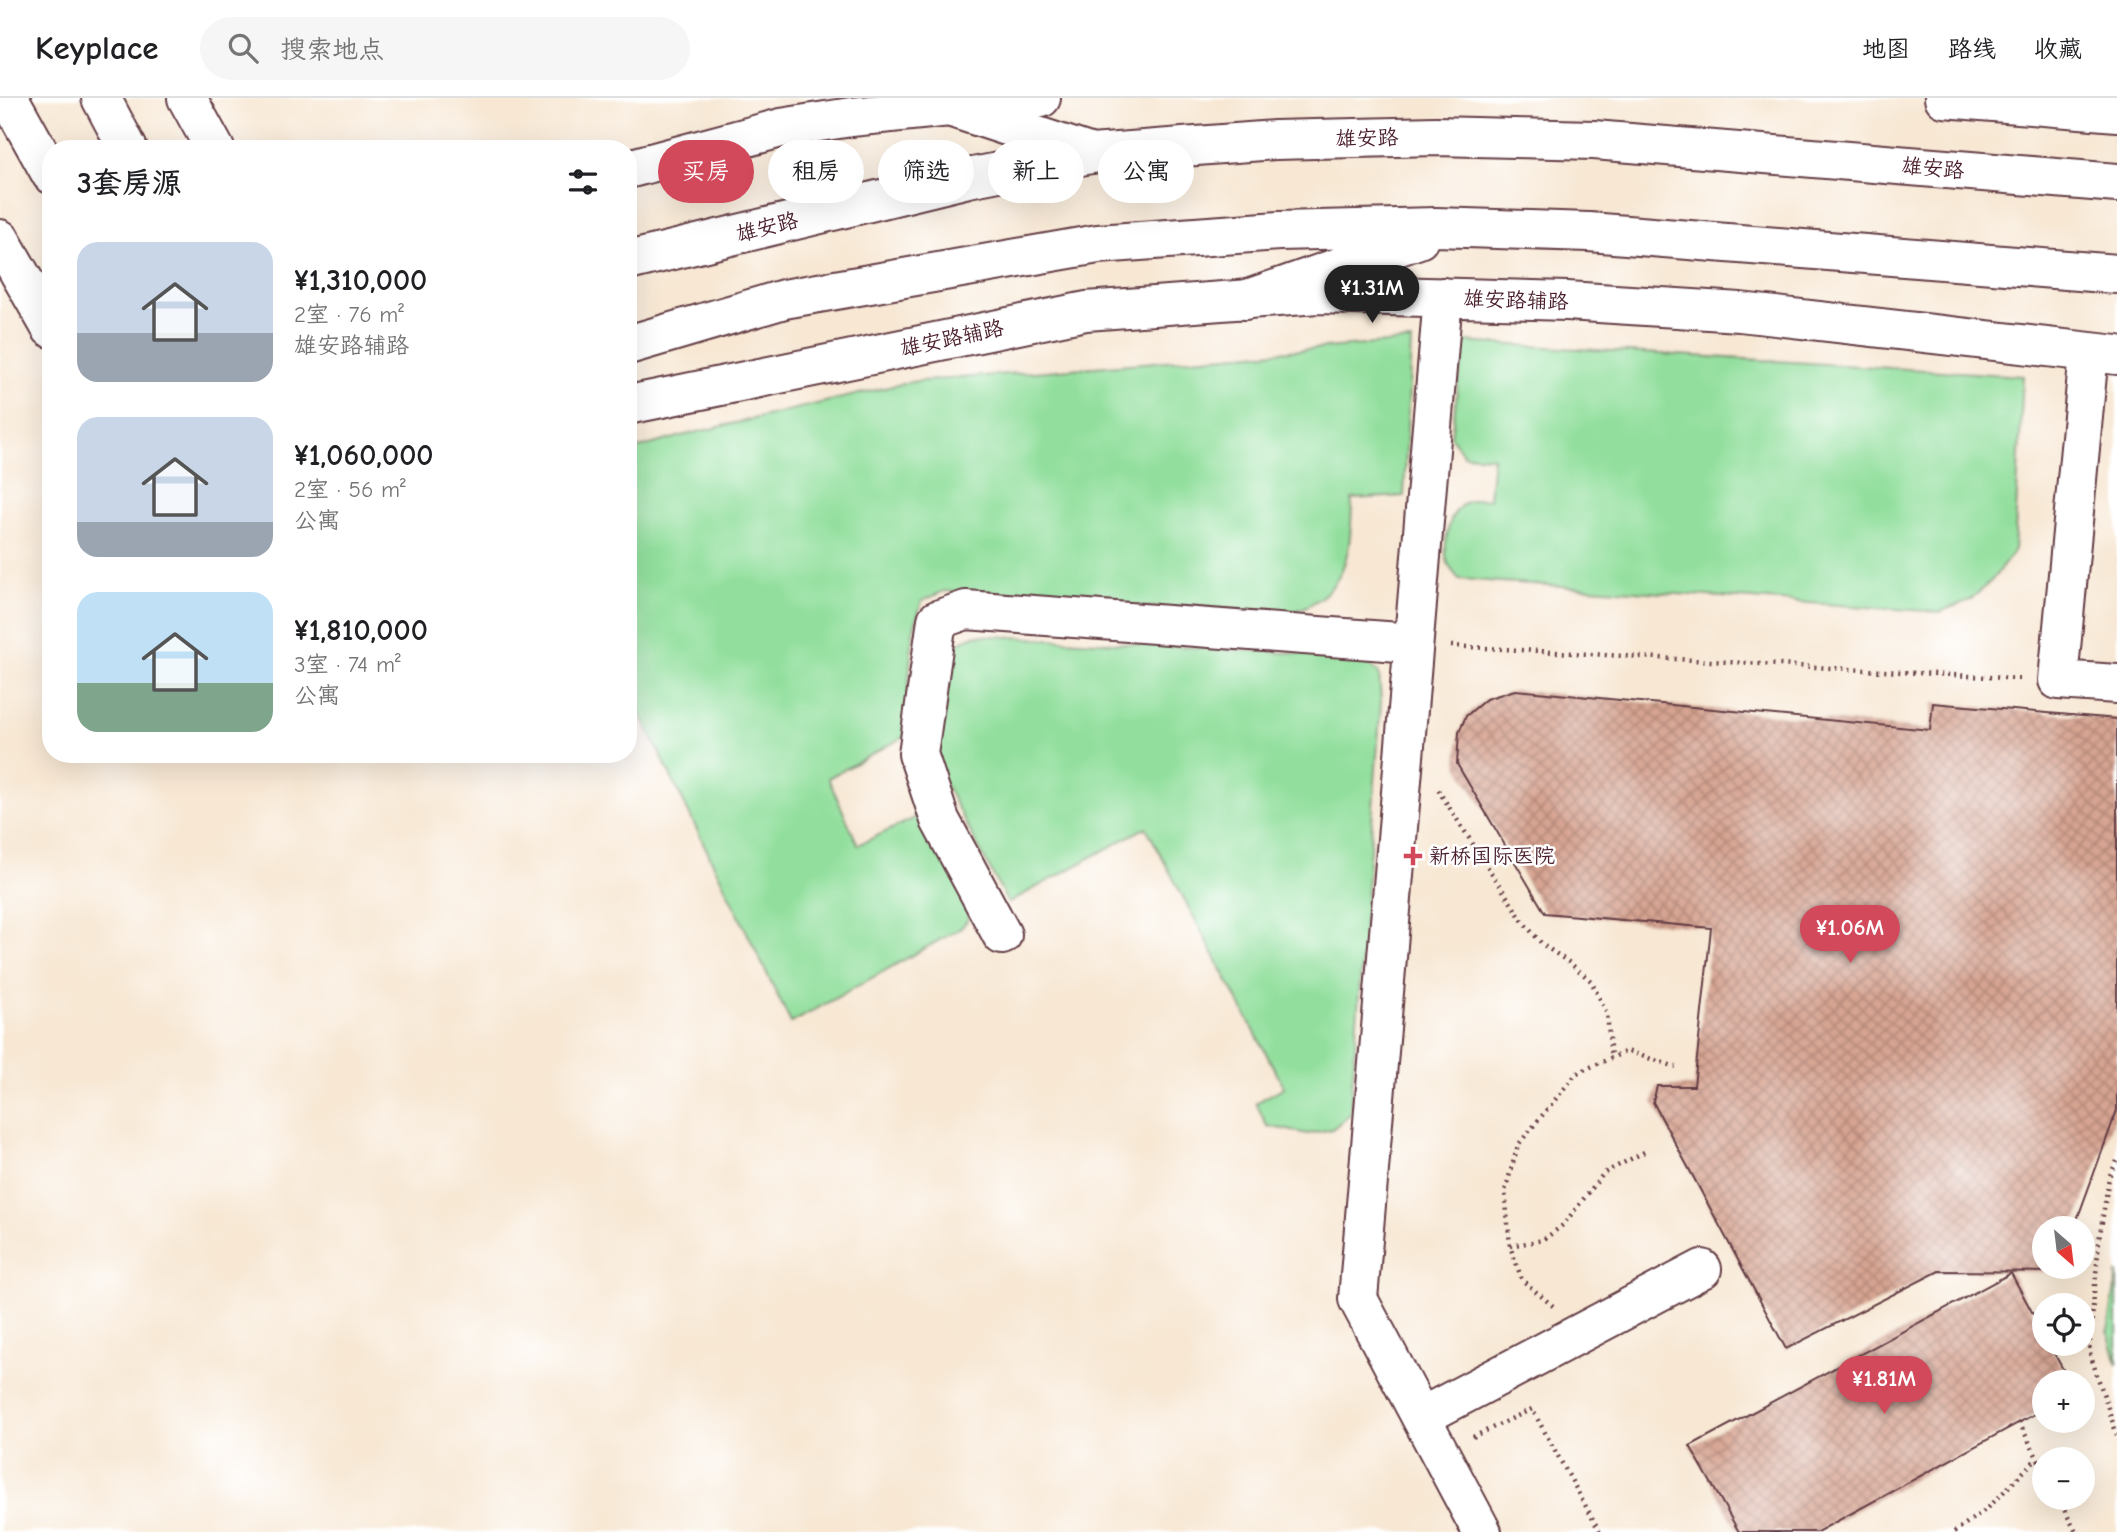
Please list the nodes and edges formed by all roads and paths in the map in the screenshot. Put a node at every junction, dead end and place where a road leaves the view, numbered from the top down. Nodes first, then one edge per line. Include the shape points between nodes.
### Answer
1 (9, 98) edge
2 (101, 98) edge
3 (187, 98) edge
4 (1041, 98) edge
5 (1944, 98) edge
6 (949, 107) junction
7 (2117, 112) edge
8 (123, 140) edge
9 (210, 140) edge
10 (1091, 153) junction
11 (42, 158) edge
12 (637, 167) edge
13 (2117, 183) edge
14 (1451, 228) junction
15 (0, 239) edge
16 (637, 259) edge
17 (2117, 274) edge
18 (1443, 298) junction
19 (1245, 300) junction
20 (42, 312) edge
21 (637, 342) edge
22 (2103, 354) edge
23 (637, 403) edge
24 (1413, 643) junction
25 (2034, 680) dead end
26 (2117, 684) edge
27 (1434, 785) dead end
28 (1002, 935) dead end
29 (1611, 1058) junction
30 (1676, 1067) dead end
31 (1648, 1150) dead end
32 (2117, 1161) edge
33 (1510, 1246) junction
34 (1702, 1269) dead end
35 (1583, 1332) junction
36 (1421, 1418) junction
37 (2020, 1422) dead end
38 (2117, 1435) edge
39 (2032, 1447) edge
40 (1440, 1453) junction
41 (2032, 1463) edge
42 (2064, 1510) edge
43 (1482, 1532) edge
44 (1600, 1532) edge
45 (1954, 1532) edge
46 (2076, 1532) edge

1 - 11 main road
2 - 8 main road
3 - 9 main road
4 - 6 main road
5 - 7 main road
6 - 10 main road
6 - 12 main road via 781,128
10 - 13 main road, 雄安路 via 1275,140 1423,136 1594,140
10 - 16 main road, 雄安路 via 968,178
14 - 17 main road via 1589,232
14 - 19 main road
14 - 21 main road via 1279,231 1098,244 784,299
15 - 20 main road
18 - 19 main road, 雄安路辅路 via 1318,294
18 - 22 main road, 雄安路辅路 via 1740,312
18 - 24 main road
19 - 23 main road, 雄安路辅路 via 1086,311
22 - 26 main road via 2058,680
24 - 25 path
24 - 28 main road via 966,610 937,620 918,754 940,820
24 - 36 main road via 1358,1299
27 - 29 path via 1524,923 1543,945 1591,981 1606,1013
29 - 30 path via 1627,1051
29 - 33 path via 1577,1073 1518,1145 1505,1191
31 - 33 path via 1604,1173 1563,1224 1543,1240
32 - 38 path via 2109,1177 2099,1241 2089,1351
33 - 35 path via 1522,1280
34 - 35 main road
35 - 36 main road
36 - 40 main road
37 - 39 path
40 - 43 main road
40 - 44 path via 1532,1409
41 - 45 path via 1988,1508
42 - 46 path

